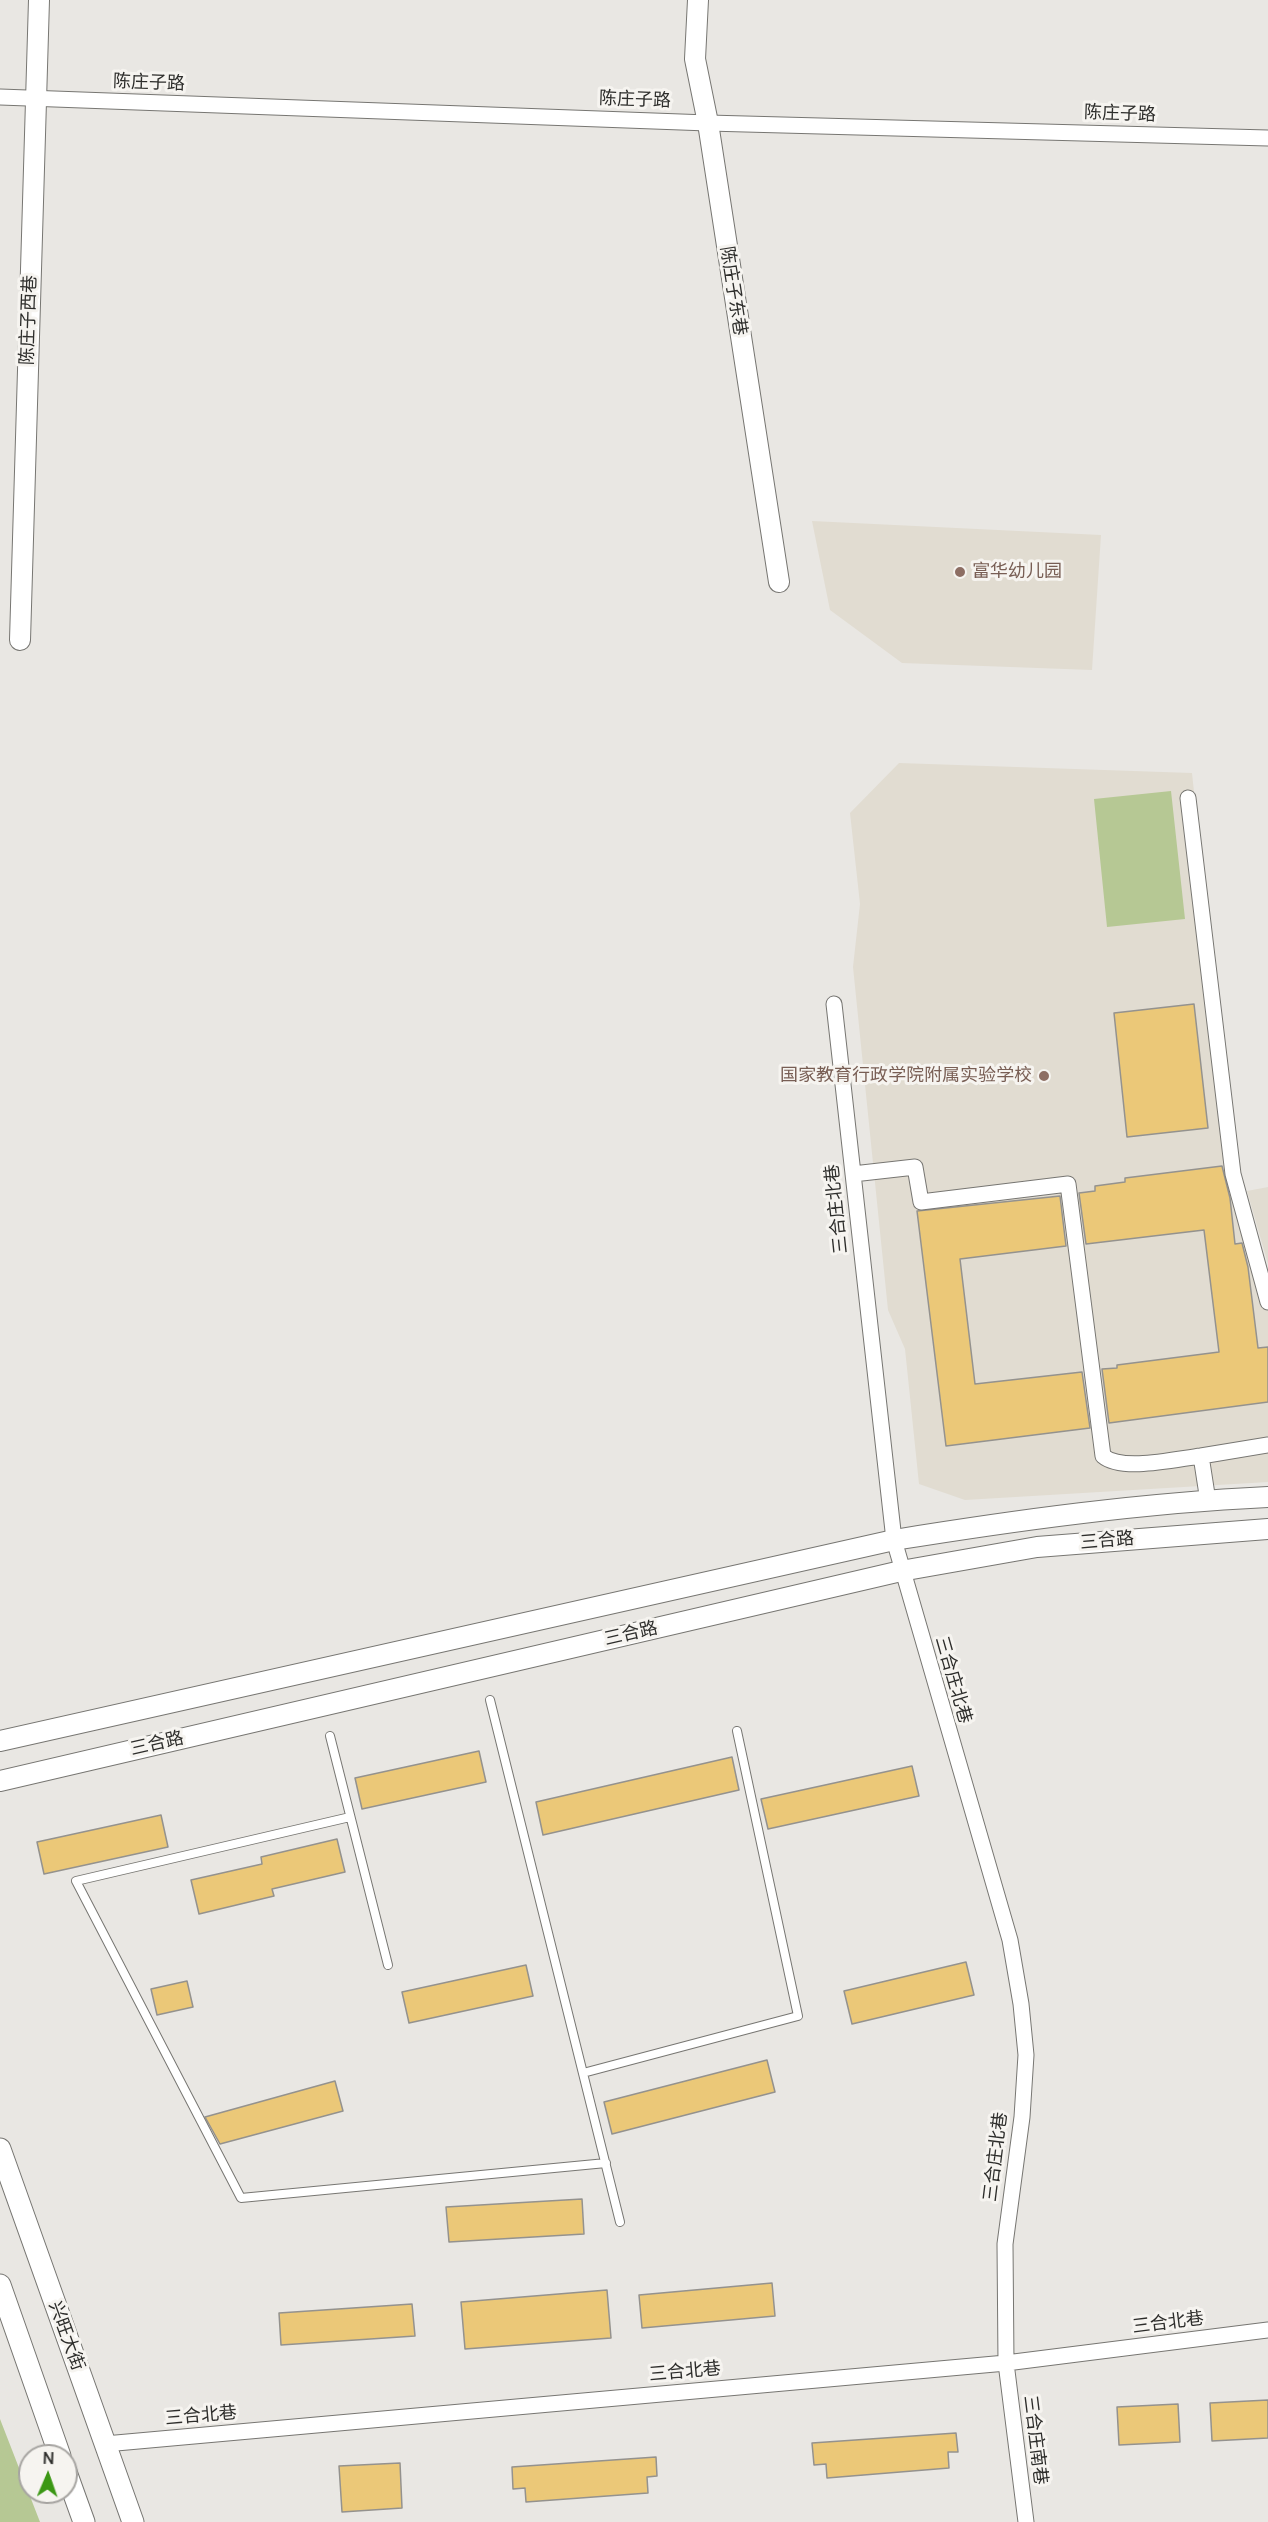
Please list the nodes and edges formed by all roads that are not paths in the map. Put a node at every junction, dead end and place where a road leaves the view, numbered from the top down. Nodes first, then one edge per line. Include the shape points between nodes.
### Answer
1 (39, 0) edge
2 (698, 0) edge
3 (0, 97) edge
4 (35, 98) junction
5 (708, 123) junction
6 (1268, 138) edge
7 (778, 582) dead end
8 (20, 640) dead end
9 (1188, 798) dead end
10 (834, 1004) dead end
11 (853, 1174) junction
12 (1268, 1302) edge
13 (1268, 1445) edge
14 (1201, 1456) junction
15 (1268, 1497) edge
16 (1208, 1501) junction
17 (1268, 1529) edge
18 (894, 1540) junction
19 (901, 1571) junction
20 (490, 1700) dead end
21 (737, 1731) dead end
22 (330, 1736) dead end
23 (0, 1741) edge
24 (0, 1781) edge
25 (350, 1817) junction
26 (388, 1965) dead end
27 (583, 2073) junction
28 (0, 2150) edge
29 (606, 2163) junction
30 (620, 2222) dead end
31 (0, 2285) edge
32 (1268, 2330) edge
33 (1006, 2363) junction
34 (56, 2444) edge
35 (105, 2444) junction
36 (78, 2504) edge
37 (84, 2522) edge
38 (133, 2522) edge
39 (1026, 2522) edge

1 - 4 street, 陈庄子西巷
2 - 5 street, 陈庄子东巷 via 695,59
3 - 4 street, 陈庄子路
4 - 5 street, 陈庄子路
4 - 8 street, 陈庄子西巷
5 - 6 street, 陈庄子路
5 - 7 street, 陈庄子东巷
9 - 12 street via 1233,1174
10 - 11 street, 三合庄北巷
11 - 14 street via 915,1167 921,1202 1068,1184 1103,1456 1124,1465
11 - 18 street, 三合庄北巷
13 - 14 street
14 - 16 street
15 - 16 street, 三合路
16 - 18 street, 三合路 via 1004,1522
17 - 19 street, 三合路 via 1037,1547
18 - 19 street, 三合庄北巷
18 - 23 street, 三合路
19 - 24 street, 三合路
19 - 33 street, 三合庄北巷 via 1010,1940 1021,2004 1026,2055 1005,2244
20 - 27 lane
21 - 27 lane via 798,2016
22 - 25 lane
25 - 26 lane
25 - 29 lane via 76,1881 241,2198
27 - 29 lane
28 - 35 main road, 兴旺大街
29 - 30 lane
31 - 34 main road
32 - 33 street, 三合北巷
33 - 35 street, 三合北巷
33 - 39 street, 三合庄南巷
35 - 38 main road, 兴旺大街
36 - 37 main road

